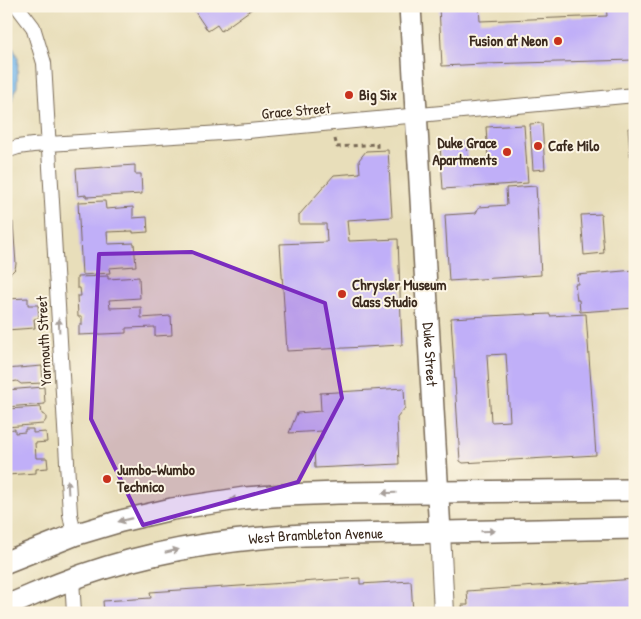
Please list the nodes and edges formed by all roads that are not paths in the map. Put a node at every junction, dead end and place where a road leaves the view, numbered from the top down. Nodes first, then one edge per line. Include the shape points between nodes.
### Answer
1 (17, 6) edge
2 (410, 6) edge
3 (635, 95) edge
4 (416, 116) junction
5 (49, 144) junction
6 (6, 152) edge
7 (635, 490) edge
8 (438, 492) junction
9 (635, 528) edge
10 (440, 532) junction
11 (74, 535) junction
12 (6, 562) edge
13 (72, 579) junction
14 (6, 606) edge
15 (74, 613) edge
16 (444, 613) edge

1 - 5 street, Yarmouth Street via 33,27 44,63
2 - 4 main road, Duke Street
3 - 4 street, Grace Street
4 - 5 street, Grace Street via 229,133
4 - 8 main road, Duke Street
5 - 6 street, Grace Street
11 -> 5 street, Yarmouth Street via 70,514
7 - 8 main road
8 - 10 main road, Duke Street
8 -> 11 main road via 245,498 156,513
10 -> 9 main road, West Brambleton Avenue
13 -> 10 main road, West Brambleton Avenue via 157,554 224,542 304,535
10 - 16 street, Duke Street
11 - 12 main road
13 - 14 main road, West Brambleton Avenue
13 - 15 street

